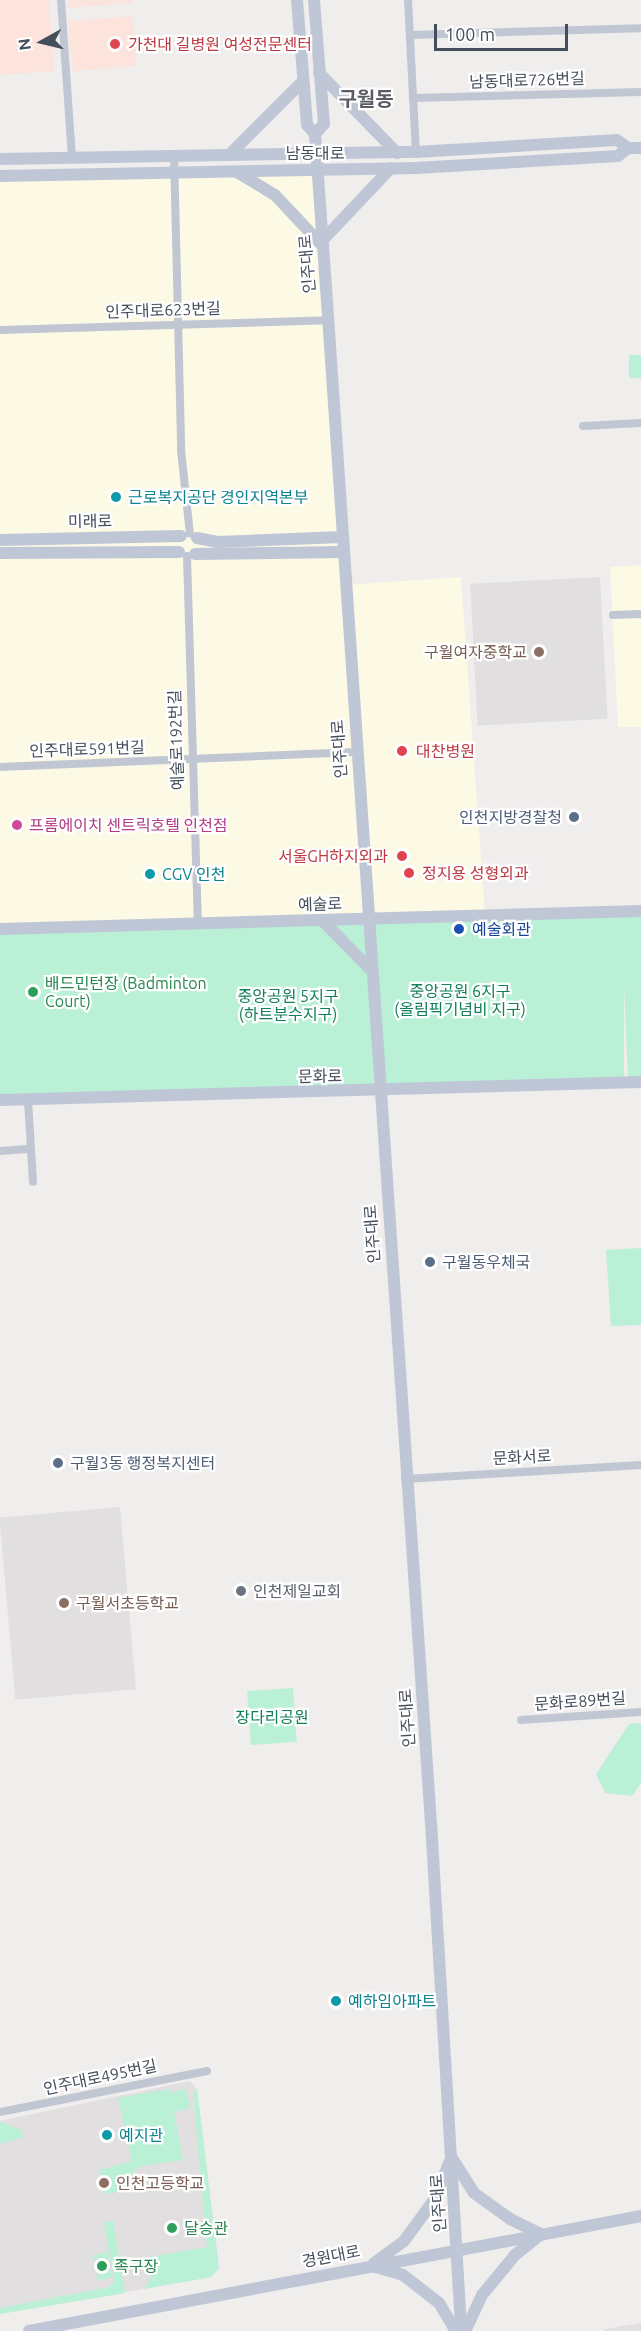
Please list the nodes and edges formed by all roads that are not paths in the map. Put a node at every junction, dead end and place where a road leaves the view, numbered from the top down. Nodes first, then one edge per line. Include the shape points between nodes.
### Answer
1 (61, 0) edge
2 (297, 0) edge
3 (314, 0) edge
4 (408, 0) edge
5 (641, 28) edge
6 (410, 35) junction
7 (319, 73) junction
8 (303, 81) junction
9 (641, 92) edge
10 (413, 98) junction
11 (315, 134) junction
12 (628, 148) junction
13 (641, 148) edge
14 (416, 152) junction
15 (397, 153) junction
16 (230, 154) junction
17 (174, 155) junction
18 (316, 155) junction
19 (72, 157) junction
20 (0, 159) edge
21 (391, 168) junction
22 (230, 169) junction
23 (174, 170) junction
24 (317, 170) junction
25 (0, 176) edge
26 (320, 243) junction
27 (328, 320) junction
28 (179, 324) junction
29 (0, 330) edge
30 (641, 423) edge
31 (583, 426) dead end
32 (189, 536) junction
33 (342, 537) junction
34 (0, 540) edge
35 (343, 552) junction
36 (0, 553) edge
37 (187, 554) junction
38 (641, 614) edge
39 (613, 615) dead end
40 (356, 752) junction
41 (191, 759) junction
42 (0, 767) edge
43 (641, 911) edge
44 (366, 919) junction
45 (322, 920) junction
46 (198, 924) junction
47 (0, 929) edge
48 (370, 969) junction
49 (641, 1082) edge
50 (378, 1091) junction
51 (0, 1100) edge
52 (28, 1100) junction
53 (31, 1149) junction
54 (0, 1150) edge
55 (33, 1182) dead end
56 (641, 1464) edge
57 (405, 1479) junction
58 (641, 1712) edge
59 (521, 1720) dead end
60 (207, 2071) dead end
61 (0, 2112) edge
62 (451, 2157) junction
63 (641, 2216) edge
64 (541, 2234) junction
65 (458, 2249) junction
66 (371, 2265) junction
67 (28, 2331) edge
68 (456, 2331) edge
69 (463, 2331) edge

1 - 19 street
2 - 8 main road, 인주대로
3 - 7 main road, 인주대로
4 - 6 street
5 - 6 street
6 - 10 street
7 - 11 main road, 인주대로 via 324,124
7 - 15 main road
8 - 11 main road, 인주대로 via 307,125
8 - 16 main road
9 - 10 street, 남동대로726번길
10 - 14 street
11 - 18 main road, 인주대로
12 - 13 main road, 남동대로
12 - 14 main road, 남동대로 via 617,140
12 - 21 main road, 남동대로 via 618,156 608,157
14 - 15 main road, 남동대로
15 - 18 main road, 남동대로
16 - 17 main road, 남동대로
16 - 18 main road, 남동대로
17 - 19 main road, 남동대로
17 - 23 street
18 - 24 main road, 인주대로
19 - 20 main road, 남동대로
21 - 24 main road, 남동대로
21 - 26 main road
22 - 23 main road, 남동대로
22 - 24 main road, 남동대로
22 - 26 main road via 261,184
23 - 25 main road, 남동대로
23 - 28 street
24 - 26 main road, 인주대로
26 - 27 main road, 인주대로
27 - 28 street, 인주대로623번길
27 - 33 main road, 인주대로
28 - 29 street, 인주대로623번길
28 - 32 street
30 - 31 street
32 - 33 main road, 미래로 via 218,542
32 - 34 main road, 미래로
32 - 37 main road via 177,544
32 - 37 main road via 200,546
33 - 35 main road, 인주대로
35 - 37 main road, 미래로
35 - 40 main road, 인주대로
36 - 37 main road, 미래로
37 - 41 street, 예술로192번길
38 - 39 street
40 - 41 street, 인주대로591번길
40 - 44 main road, 인주대로
41 - 42 street, 인주대로591번길
41 - 46 street, 예술로192번길
43 - 44 main road, 예술로
44 - 45 main road, 예술로
44 - 48 main road, 인주대로
45 - 46 main road, 예술로
45 - 48 main road
46 - 47 main road, 예술로
48 - 50 main road, 인주대로
49 - 50 main road, 문화로
50 - 52 main road, 문화로
50 - 57 main road, 인주대로
51 - 52 main road, 문화로
52 - 53 street
53 - 54 street
53 - 55 street
56 - 57 street, 문화서로
57 - 62 main road, 인주대로
58 - 59 street, 문화로89번길
60 - 61 street, 인주대로495번길
62 - 64 main road via 474,2193 510,2219
62 - 65 main road, 인주대로
62 - 66 main road via 434,2200 404,2241
63 - 64 main road, 경원대로
64 - 65 main road, 경원대로
64 - 69 main road via 515,2255 482,2295
65 - 66 main road, 경원대로
65 - 69 main road, 인주대로
66 - 67 main road, 경원대로
66 - 68 main road via 403,2275 439,2303

